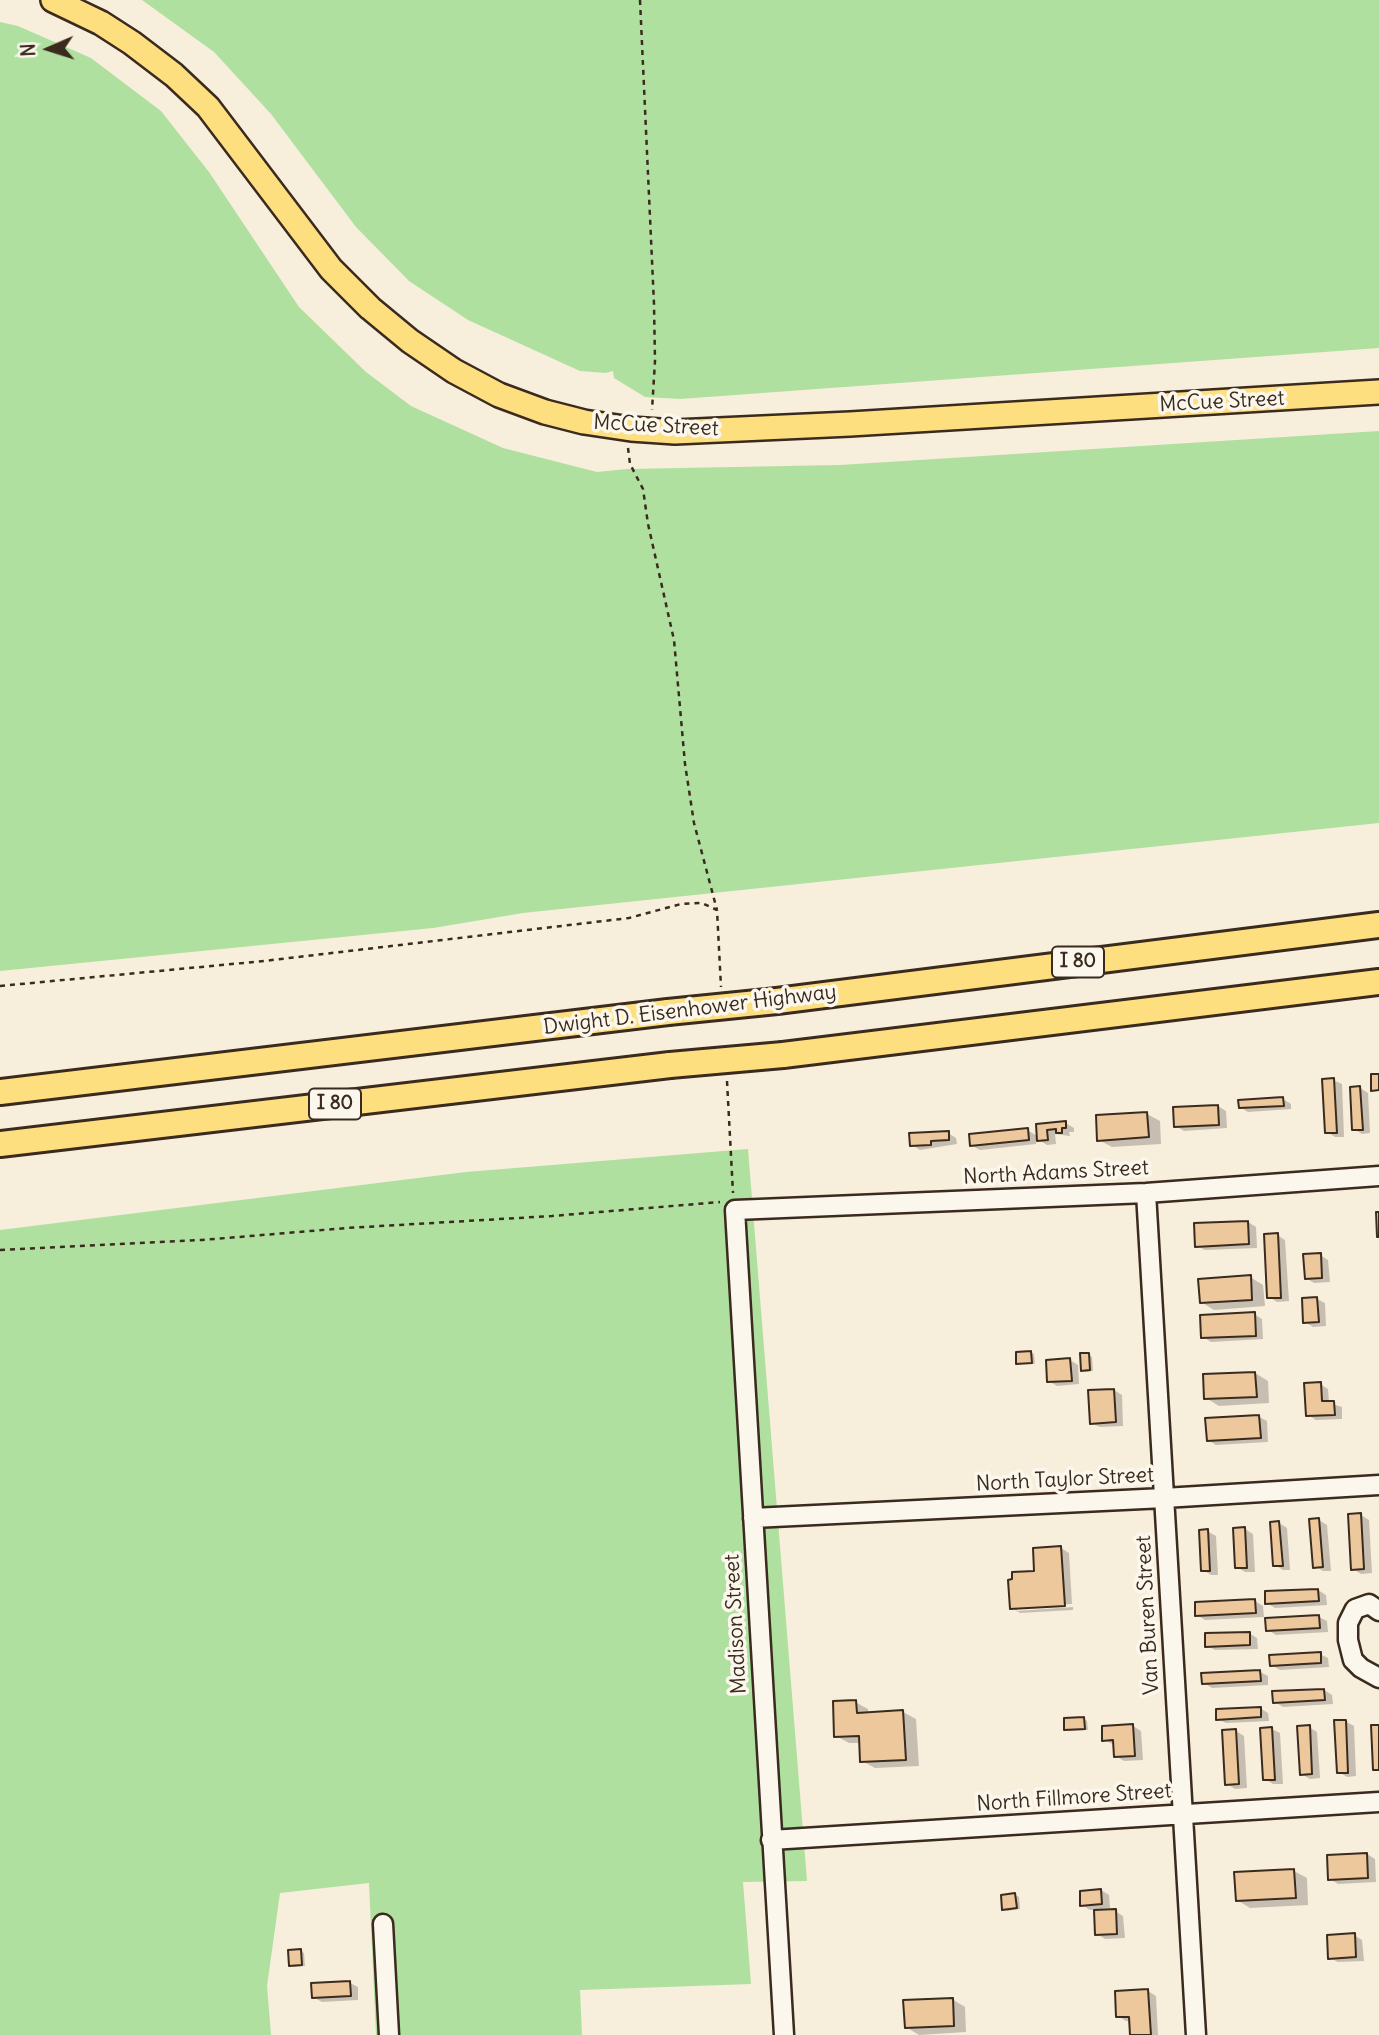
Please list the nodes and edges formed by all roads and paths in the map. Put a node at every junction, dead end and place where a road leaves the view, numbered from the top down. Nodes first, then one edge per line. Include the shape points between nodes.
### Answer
1 (52, 0) edge
2 (640, 0) edge
3 (1379, 392) edge
4 (625, 429) junction
5 (651, 430) junction
6 (717, 910) junction
7 (1379, 925) edge
8 (1379, 982) edge
9 (0, 986) edge
10 (722, 993) dead end
11 (726, 1075) dead end
12 (0, 1093) edge
13 (0, 1144) edge
14 (1379, 1176) edge
15 (1146, 1192) junction
16 (734, 1206) junction
17 (0, 1250) edge
18 (1379, 1485) edge
19 (1164, 1498) junction
20 (753, 1518) junction
21 (1379, 1611) edge
22 (1379, 1678) edge
23 (1379, 1802) edge
24 (1183, 1814) junction
25 (771, 1840) junction
26 (383, 1924) dead end
27 (389, 2035) edge
28 (784, 2035) edge
29 (1196, 2035) edge

1 - 4 main road, McCue Street via 122,36 208,107 331,269 410,341 499,395 545,412
2 - 5 path via 654,316
3 - 5 main road, McCue Street via 738,430
4 - 5 main road, McCue Street
4 - 6 path via 630,464 643,489 674,640 694,823
6 - 9 path via 702,903 681,904 615,920
6 - 10 path
7 - 12 highway, Dwight D. Eisenhower Highway / I 80, bridge
8 - 13 highway, I 80, bridge
11 - 16 path
14 - 15 street, North Adams Street
15 - 16 street, North Adams Street
15 - 19 street, Van Buren Street
16 - 17 path
16 - 20 street, Madison Street
18 - 19 street, North Taylor Street
19 - 20 street, North Taylor Street
19 - 24 street, Van Buren Street
20 - 25 street, Madison Street
21 - 22 street via 1369,1604 1355,1609 1348,1623 1353,1660
23 - 24 street, North Fillmore Street
24 - 25 street, North Fillmore Street
24 - 29 street, Van Buren Street
25 - 28 street, Madison Street
26 - 27 street

